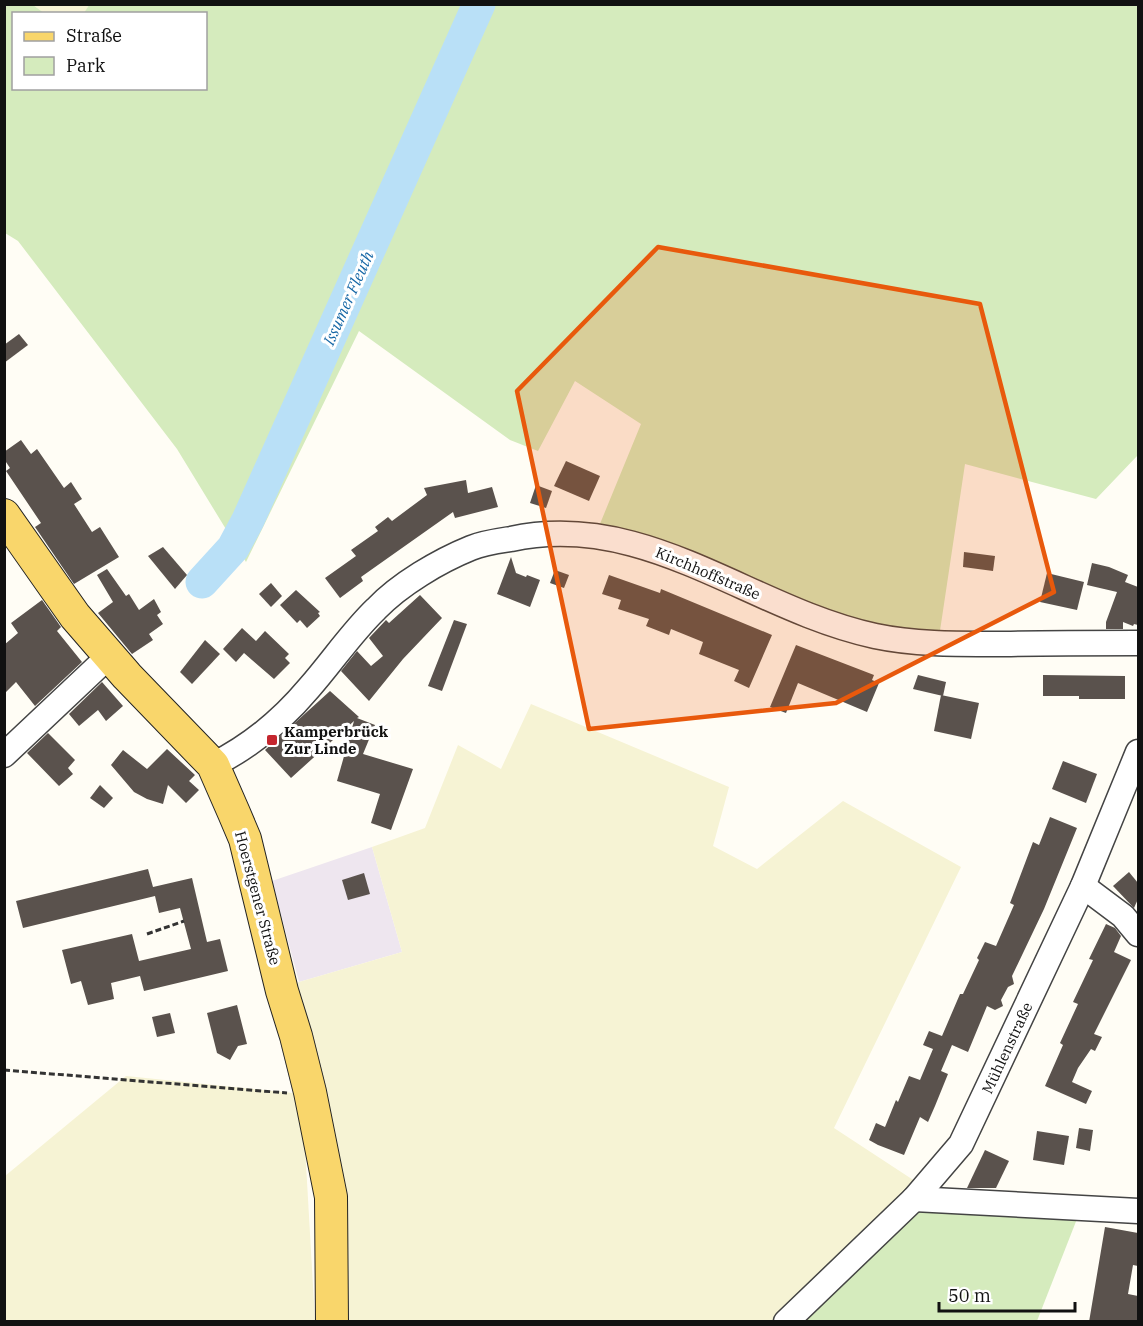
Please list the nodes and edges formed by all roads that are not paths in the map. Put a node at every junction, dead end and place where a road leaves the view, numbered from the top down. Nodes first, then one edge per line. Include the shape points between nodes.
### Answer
1 (4, 514) edge
2 (1138, 643) edge
3 (109, 656) junction
4 (1138, 752) edge
5 (4, 755) edge
6 (213, 765) junction
7 (1083, 886) junction
8 (1138, 934) edge
9 (914, 1199) junction
10 (1138, 1210) edge
11 (332, 1322) edge
12 (786, 1322) edge

1 - 3 main road, Hoerstgener Straße via 75,616
2 - 6 street, Kirchhoffstraße via 939,644 875,636 798,613 668,554 624,541 595,536 525,536 473,547 423,572 377,607 309,689 263,733
3 - 5 street
3 - 6 main road, Hoerstgener Straße
4 - 7 street, Mühlenstraße
6 - 11 main road, Hoerstgener Straße via 245,839 310,1092 331,1197
7 - 8 street via 1123,916
7 - 9 street, Mühlenstraße via 961,1144
9 - 10 street
9 - 12 street, Mühlenstraße

